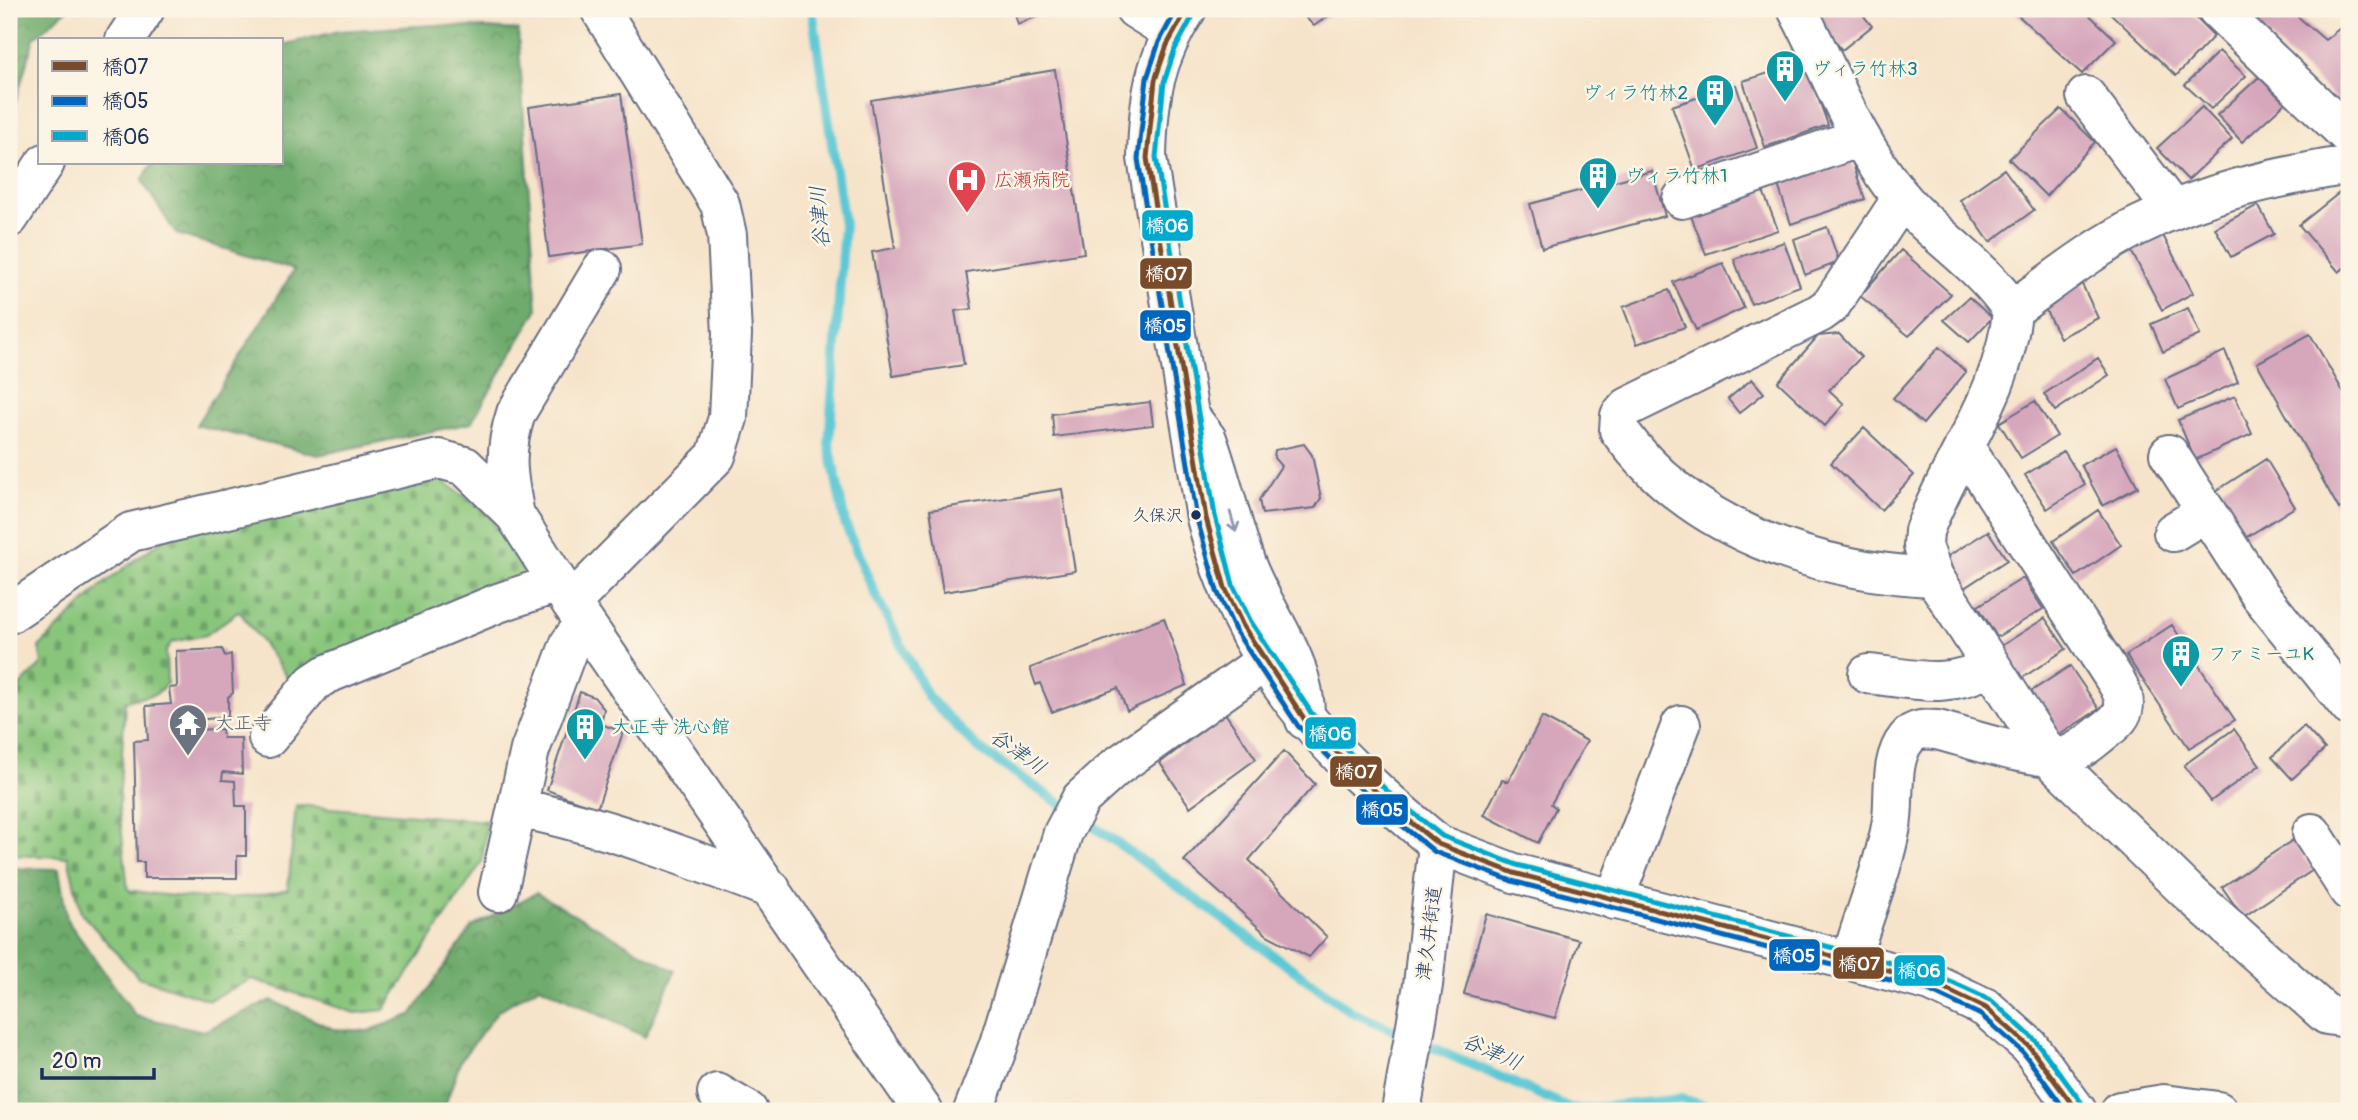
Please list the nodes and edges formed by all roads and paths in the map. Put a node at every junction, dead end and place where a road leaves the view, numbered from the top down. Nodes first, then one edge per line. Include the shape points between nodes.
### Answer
1 (145, 9) edge
2 (600, 9) edge
3 (1135, 9) edge
4 (1797, 9) edge
5 (2217, 9) edge
6 (1180, 21) edge
7 (126, 38) edge
8 (2086, 96) dead end
9 (2349, 136) edge
10 (1858, 138) junction
11 (44, 164) edge
12 (2349, 165) edge
13 (1682, 198) dead end
14 (1902, 198) junction
15 (2173, 210) junction
16 (9, 218) edge
17 (602, 269) dead end
18 (2012, 310) junction
19 (1189, 415) junction
20 (1964, 446) junction
21 (2169, 454) dead end
22 (2206, 512) junction
23 (515, 515) junction
24 (2173, 532) dead end
25 (1934, 577) junction
26 (571, 603) junction
27 (11, 613) edge
28 (1264, 662) junction
29 (1990, 667) junction
30 (1868, 674) dead end
31 (2349, 706) edge
32 (1305, 720) junction
33 (1681, 724) dead end
34 (268, 737) dead end
35 (2051, 759) junction
36 (518, 808) junction
37 (2312, 833) dead end
38 (1438, 844) junction
39 (771, 889) junction
40 (2349, 891) edge
41 (498, 892) dead end
42 (1614, 900) junction
43 (1852, 960) junction
44 (2349, 1013) edge
45 (923, 1111) edge
46 (973, 1111) edge
47 (1401, 1111) edge
48 (2077, 1111) edge
49 (2120, 1111) edge
50 (2218, 1111) edge

1 - 7 main road
2 - 26 main road via 720,204 727,235 732,334 729,418 716,456
3 - 6 main road
4 - 10 main road
5 - 9 main road
6 - 19 main road via 1154,74 1147,158
8 - 15 main road
10 - 13 main road
10 - 14 main road
11 - 16 main road
12 - 15 main road via 2264,179
14 - 18 main road via 1980,270
14 - 25 main road via 1831,305 1629,407 1620,416 1619,430 1662,476 1746,536 1884,575
15 - 18 main road via 2096,251
17 - 23 main road via 516,413 505,464
18 - 20 main road via 2011,336 2000,375
19 - 28 main road via 1214,553 1225,588
19 -> 32 main road via 1207,439 1247,568 1294,659 1306,704
20 - 25 main road via 1924,531 1926,559
20 - 35 main road via 2124,696 2119,720 2078,750
21 - 22 main road
22 - 24 main road
22 - 31 main road via 2260,594
23 - 26 main road
23 - 27 main road via 465,466 439,459 131,532
25 - 29 main road
26 - 34 main road via 498,603 325,675
26 - 36 main road via 570,643 530,750
26 - 39 main road
28 - 32 main road
28 - 46 main road via 1116,767 1081,799 1063,833 999,1046
29 - 30 main road via 1948,682
29 - 35 main road
32 - 38 main road via 1385,801
33 - 42 main road
35 - 43 main road via 1937,730 1921,729 1908,737 1899,755 1891,827
35 - 44 main road via 2186,890 2327,1015
36 - 39 main road via 634,838
36 - 41 main road
37 - 40 main road
38 - 42 main road via 1514,873
38 - 47 main road, 津久井街道 via 1423,985
39 - 45 main road
42 - 43 main road
43 - 48 main road via 1931,982 1986,1008 2029,1046
49 - 50 main road via 2164,1104

